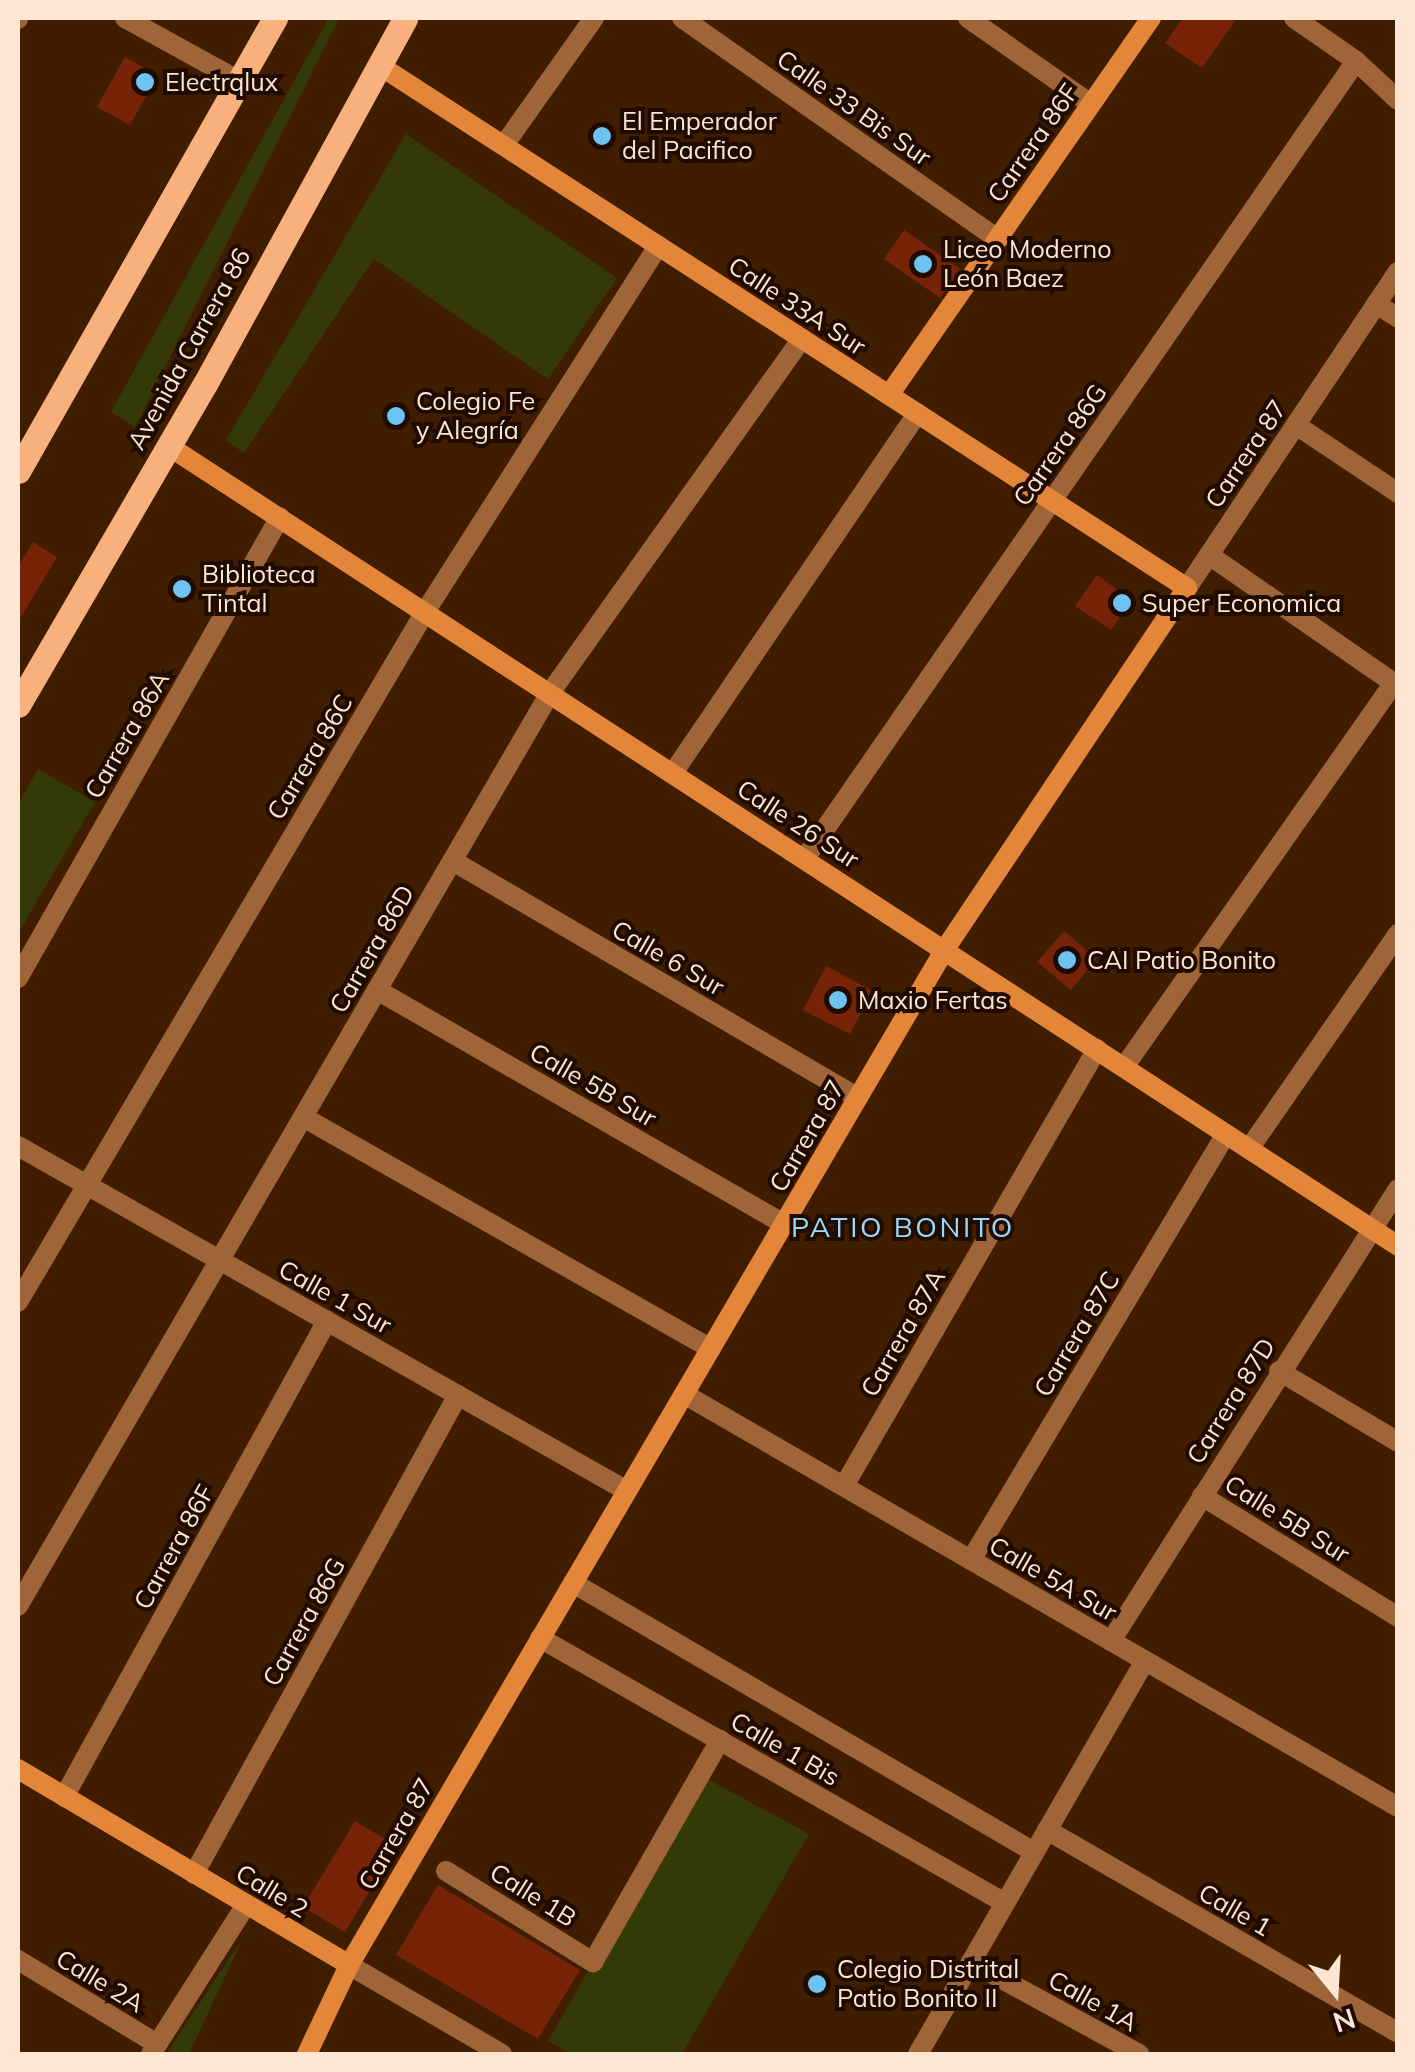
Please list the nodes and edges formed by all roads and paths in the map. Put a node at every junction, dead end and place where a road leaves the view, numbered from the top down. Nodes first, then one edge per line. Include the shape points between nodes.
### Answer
1 (125, 18) edge
2 (275, 18) edge
3 (405, 18) edge
4 (594, 18) edge
5 (682, 18) edge
6 (968, 18) edge
7 (1151, 18) edge
8 (1294, 18) edge
9 (1356, 61) junction
10 (380, 65) junction
11 (239, 81) junction
12 (1398, 100) edge
13 (1091, 104) junction
14 (504, 146) junction
15 (998, 238) junction
16 (658, 246) junction
17 (1398, 272) edge
18 (1376, 304) junction
19 (1398, 318) edge
20 (802, 338) junction
21 (889, 395) junction
22 (918, 414) junction
23 (1296, 425) junction
24 (170, 447) junction
25 (18, 472) edge
26 (1398, 493) edge
27 (1052, 501) junction
28 (280, 517) junction
29 (1209, 555) junction
30 (1187, 588) junction
31 (425, 612) junction
32 (1395, 685) edge
33 (550, 693) junction
34 (18, 705) edge
35 (673, 772) junction
36 (805, 858) junction
37 (453, 861) junction
38 (1398, 934) edge
39 (945, 949) junction
40 (18, 978) edge
41 (377, 990) junction
42 (1097, 1049) junction
43 (1124, 1067) junction
44 (858, 1098) junction
45 (303, 1117) junction
46 (1226, 1134) junction
47 (18, 1146) edge
48 (1249, 1149) junction
49 (86, 1186) junction
50 (1398, 1189) edge
51 (784, 1224) junction
52 (1369, 1228) junction
53 (1398, 1246) edge
54 (219, 1260) junction
55 (18, 1302) edge
56 (328, 1322) junction
57 (710, 1349) junction
58 (1280, 1371) junction
59 (684, 1394) junction
60 (458, 1395) junction
61 (1398, 1442) edge
62 (844, 1486) junction
63 (627, 1491) junction
64 (1202, 1496) junction
65 (972, 1560) junction
66 (573, 1583) junction
67 (18, 1606) edge
68 (1398, 1616) edge
69 (540, 1638) junction
70 (1111, 1641) junction
71 (1145, 1661) junction
72 (720, 1740) junction
73 (18, 1769) edge
74 (64, 1797) junction
75 (1398, 1808) edge
76 (1047, 1830) junction
77 (1034, 1852) junction
78 (446, 1871) dead end
79 (194, 1874) junction
80 (1005, 1904) junction
81 (246, 1905) junction
82 (18, 1960) edge
83 (971, 1962) junction
84 (348, 1966) junction
85 (1398, 2033) edge
86 (154, 2049) edge
87 (307, 2054) edge
88 (502, 2054) edge
89 (918, 2054) edge
90 (1139, 2054) edge

1 - 11 street
2 - 11 main road
3 - 10 main road, Avenida Carrera 86
4 - 14 street
5 - 15 street, Calle 33 Bis Sur
6 - 13 street
7 - 13 street, Carrera 86F
8 - 9 street
9 - 12 street
9 - 27 street, Carrera 86G
10 - 14 street, Calle 33A Sur
10 - 24 main road, Avenida Carrera 86
11 - 25 main road
13 - 15 street, Carrera 86F
14 - 16 street, Calle 33A Sur
15 - 21 street, Carrera 86F
16 - 20 street, Calle 33A Sur
16 - 31 street, Carrera 86C
17 - 18 street, Carrera 87
18 - 19 street
18 - 23 street, Carrera 87
20 - 21 street, Calle 33A Sur
20 - 33 street, Carrera 86D
21 - 22 street, Calle 33A Sur
22 - 27 street, Calle 33A Sur
22 - 35 street
23 - 26 street
23 - 29 street, Carrera 87
24 - 28 street, Calle 26 Sur
24 - 34 main road, Avenida Carrera 86
27 - 30 street, Calle 33A Sur
27 - 36 street, Carrera 86G
28 - 31 street, Calle 26 Sur
28 - 40 street, Carrera 86A
29 - 30 street, Carrera 87
29 - 32 street
30 - 39 street, Carrera 87
31 - 33 street, Calle 26 Sur
31 - 49 street, Carrera 86C
32 - 43 street
33 - 35 street, Calle 26 Sur
33 - 37 street, Carrera 86D
35 - 36 street, Calle 26 Sur
36 - 39 street, Calle 26 Sur
37 - 41 street, Carrera 86D
37 - 44 street, Calle 6 Sur
38 - 48 street
39 - 42 street, Calle 26 Sur
39 - 44 street, Carrera 87
41 - 45 street, Carrera 86D
41 - 51 street, Calle 5B Sur
42 - 43 street, Calle 26 Sur
42 - 62 street, Carrera 87A
43 - 46 street, Calle 26 Sur
44 - 51 street, Carrera 87
45 - 54 street, Carrera 86D
45 - 57 street
46 - 48 street, Calle 26 Sur
46 - 65 street, Carrera 87C
47 - 49 street, Calle 1 Sur
48 - 52 street, Calle 26 Sur
49 - 54 street, Calle 1 Sur
49 - 55 street, Carrera 86C
50 - 52 street, Carrera 87D
51 - 57 street, Carrera 87
52 - 53 street, Calle 26 Sur
52 - 58 street, Carrera 87D
54 - 56 street, Calle 1 Sur
54 - 67 street, Carrera 86D
56 - 60 street, Calle 1 Sur
56 - 74 street, Carrera 86F
57 - 59 street, Carrera 87
58 - 61 street
58 - 64 street, Carrera 87D
59 - 62 street, Calle 5A Sur
59 - 63 street, Carrera 87
60 - 63 street, Calle 1 Sur
60 - 79 street, Carrera 86G
62 - 65 street, Calle 5A Sur
63 - 66 street, Carrera 87
64 - 68 street, Calle 5B Sur
64 - 70 street, Carrera 87D
65 - 70 street, Calle 5A Sur
66 - 69 street, Carrera 87
66 - 77 street, Calle 1 Bis
69 - 72 street, Calle 1 Bis
69 - 84 street, Carrera 87
70 - 71 street, Calle 5A Sur
71 - 75 street, Calle 5A Sur
71 - 76 street
72 - 78 street, Calle 1B via 593,1962
72 - 80 street, Calle 1 Bis
73 - 74 street, Calle 2
74 - 79 street, Calle 2
76 - 77 street
76 - 85 street, Calle 1
77 - 80 street
79 - 81 street, Calle 2
80 - 83 street
81 - 84 street, Calle 2
81 - 86 street
82 - 86 street, Calle 2A
83 - 89 street
83 - 90 street, Calle 1A
84 - 87 street, Carrera 87
84 - 88 street, Calle 2

